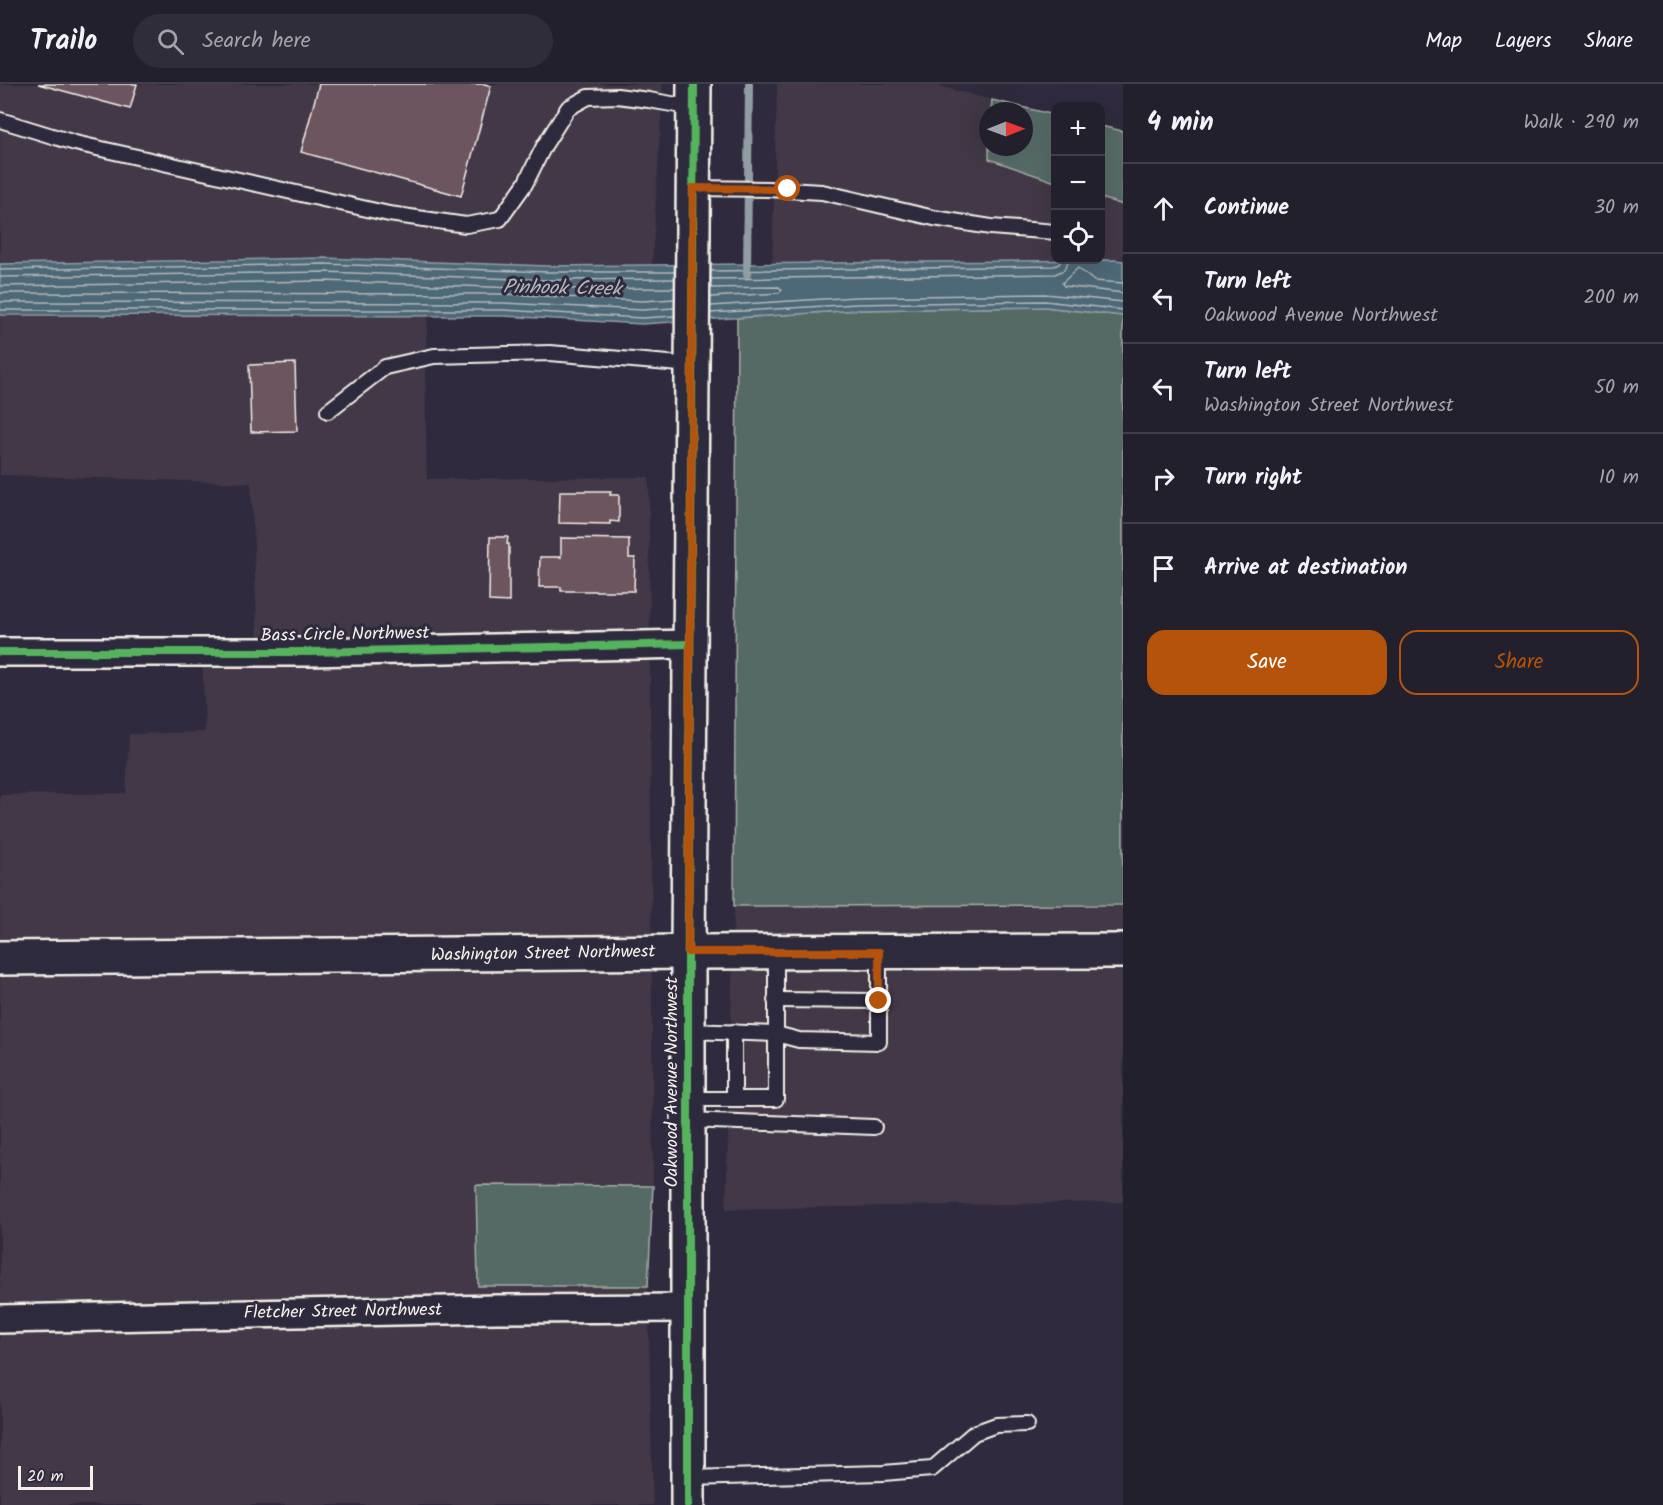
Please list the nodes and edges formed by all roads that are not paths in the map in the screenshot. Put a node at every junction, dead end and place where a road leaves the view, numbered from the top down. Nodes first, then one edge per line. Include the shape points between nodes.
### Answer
1 (694, 96) edge
2 (0, 120) edge
3 (693, 188) junction
4 (1051, 232) edge
5 (692, 365) junction
6 (328, 411) dead end
7 (690, 644) junction
8 (0, 652) edge
9 (1123, 951) edge
10 (688, 952) junction
11 (776, 952) junction
12 (879, 952) junction
13 (0, 958) edge
14 (775, 1000) junction
15 (879, 1001) junction
16 (687, 1031) junction
17 (734, 1032) junction
18 (776, 1034) junction
19 (734, 1099) junction
20 (687, 1109) junction
21 (874, 1127) dead end
22 (687, 1308) junction
23 (0, 1318) edge
24 (1027, 1424) dead end
25 (688, 1491) edge

1 - 2 lane via 649,100 588,97 568,108 525,184 500,219 466,225 389,214 75,143
1 - 3 street, Oakwood Avenue Northwest
3 - 4 lane via 822,192 934,218
3 - 5 street, Oakwood Avenue Northwest
5 - 6 lane via 550,353 434,356 385,367
5 - 7 street, Oakwood Avenue Northwest
7 - 8 street, Bass Circle Northwest via 308,652
7 - 10 street, Oakwood Avenue Northwest
9 - 12 street, Washington Street Northwest
10 - 11 street, Washington Street Northwest
10 - 13 street, Washington Street Northwest
10 - 16 street, Oakwood Avenue Northwest
11 - 12 street, Washington Street Northwest
11 - 14 lane
12 - 15 lane
14 - 15 lane
14 - 18 lane
15 - 18 lane via 879,1042 799,1040
16 - 17 lane
16 - 20 street, Oakwood Avenue Northwest
17 - 18 lane
17 - 19 lane
18 - 19 lane via 776,1099
19 - 20 lane
20 - 21 lane
20 - 22 street, Oakwood Avenue Northwest
22 - 23 street, Fletcher Street Northwest
22 - 25 street, Oakwood Avenue Northwest
24 - 25 lane via 996,1425 974,1433 932,1469

